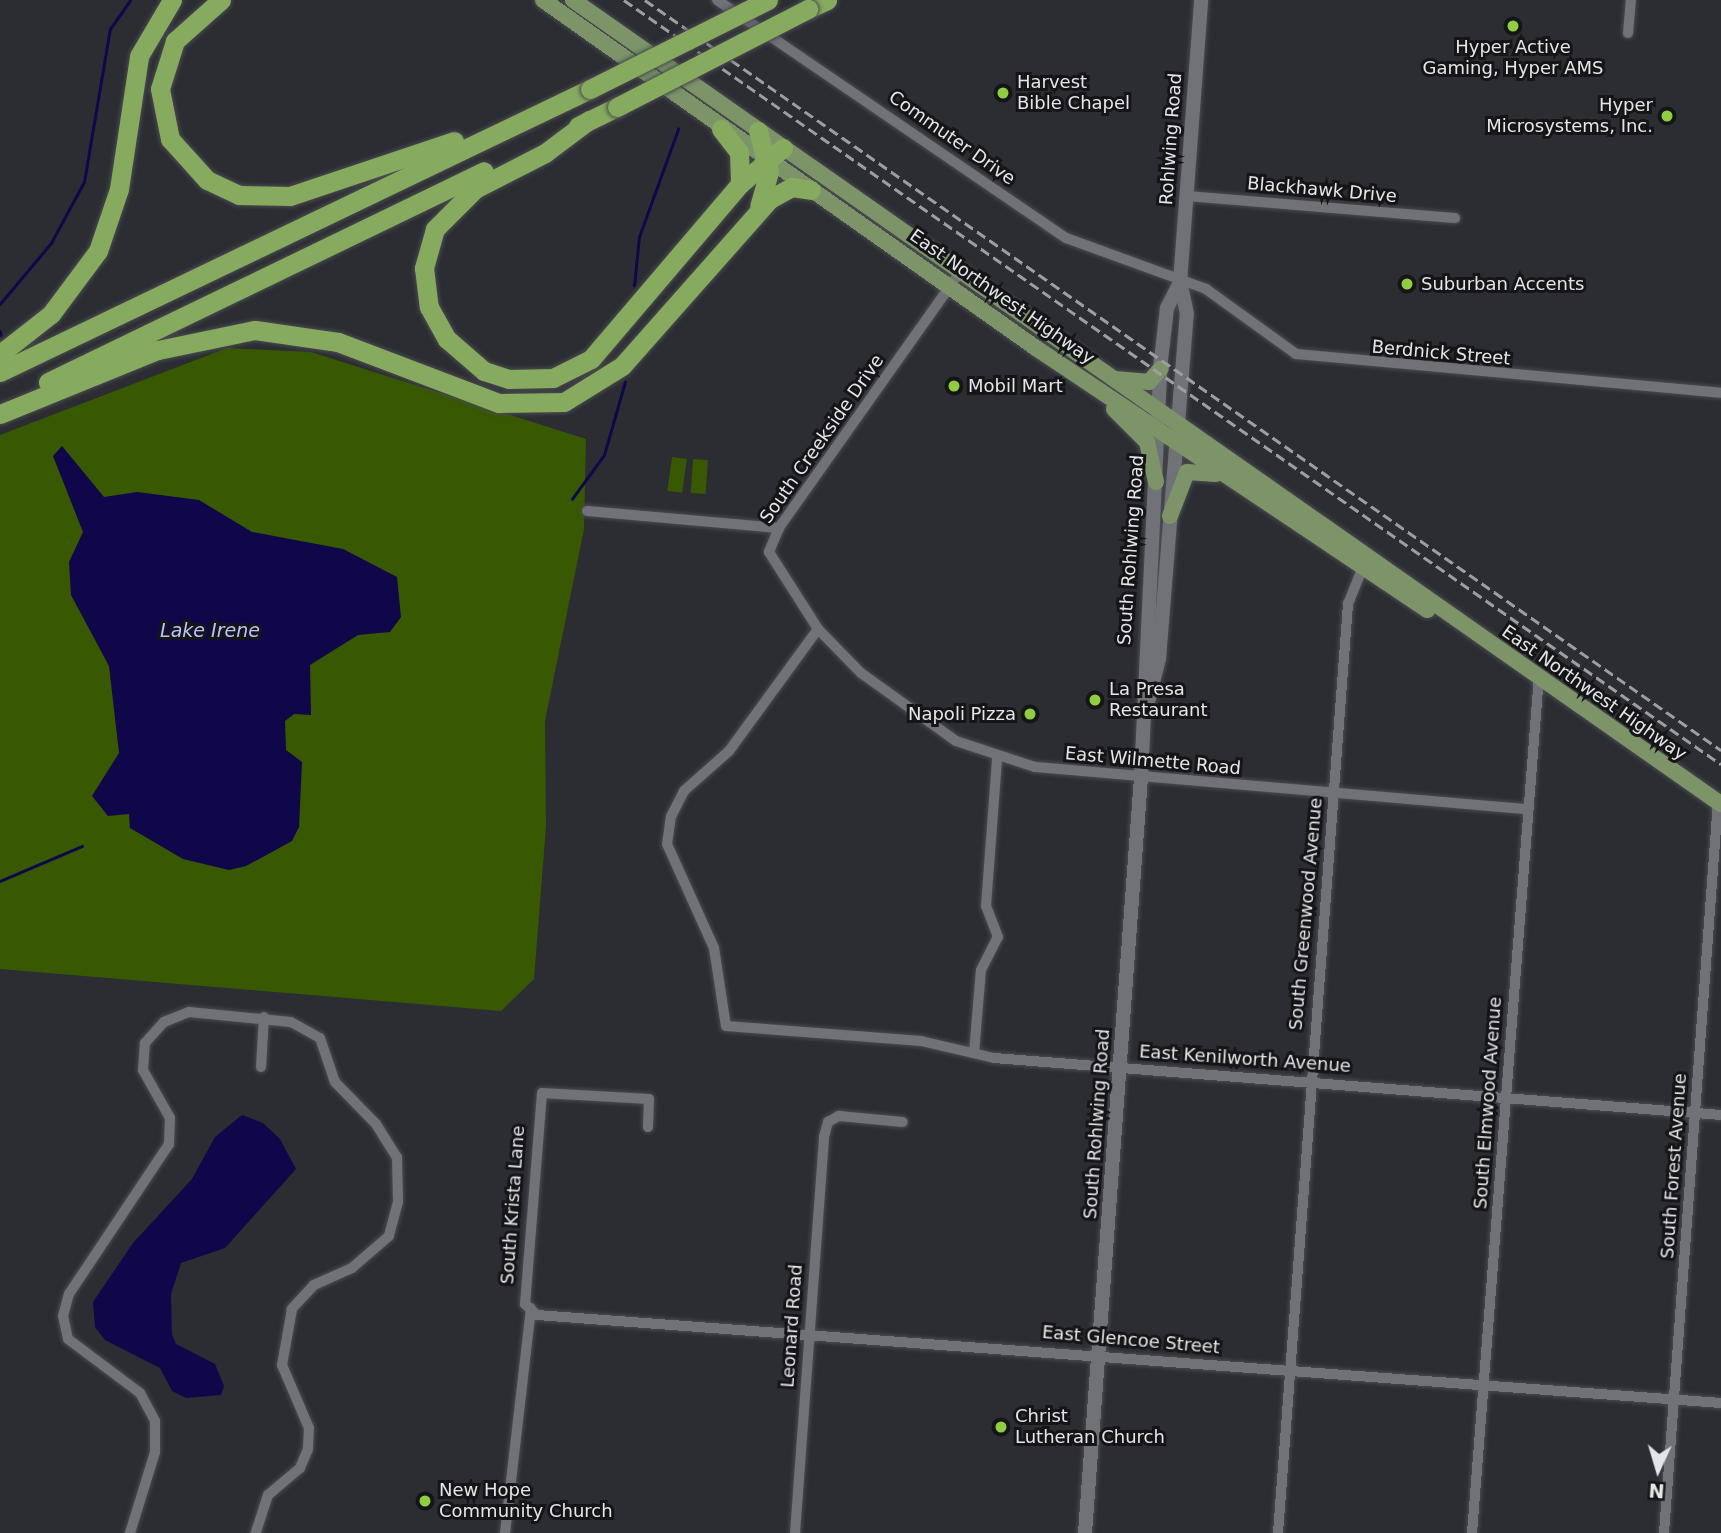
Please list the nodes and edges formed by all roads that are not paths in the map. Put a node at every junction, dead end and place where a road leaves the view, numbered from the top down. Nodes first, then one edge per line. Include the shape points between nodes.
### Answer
1 (172, 0) edge
2 (221, 0) edge
3 (543, 0) edge
4 (573, 0) edge
5 (717, 0) edge
6 (768, 0) edge
7 (827, 0) edge
8 (1201, 0) edge
9 (1631, 0) edge
10 (1628, 33) dead end
11 (556, 104) junction
12 (589, 120) junction
13 (721, 129) junction
14 (758, 131) joint
15 (775, 153) junction
16 (740, 184) junction
17 (811, 190) junction
18 (1186, 196) junction
19 (755, 213) junction
20 (1455, 218) dead end
21 (955, 279) junction
22 (1180, 282) junction
23 (1036, 348) junction
24 (0, 354) edge
25 (1161, 368) junction
26 (1098, 370) junction
27 (0, 372) edge
28 (1721, 393) edge
29 (0, 405) edge
30 (0, 414) edge
31 (1161, 421) junction
32 (1176, 430) junction
33 (1229, 479) junction
34 (1156, 482) junction
35 (587, 511) dead end
36 (1170, 516) junction
37 (779, 527) junction
38 (1369, 555) junction
39 (1360, 570) junction
40 (1444, 615) junction
41 (818, 629) junction
42 (1539, 676) junction
43 (1145, 718) junction
44 (997, 759) junction
45 (1141, 778) junction
46 (1333, 794) junction
47 (1719, 803) edge
48 (1528, 809) junction
49 (264, 1017) junction
50 (974, 1054) junction
51 (261, 1067) dead end
52 (1120, 1068) junction
53 (1310, 1082) junction
54 (1506, 1097) junction
55 (1695, 1112) junction
56 (1721, 1115) edge
57 (903, 1122) dead end
58 (648, 1127) dead end
59 (534, 1312) junction
60 (809, 1335) junction
61 (1098, 1354) junction
62 (1292, 1371) junction
63 (1484, 1385) junction
64 (1674, 1399) junction
65 (1721, 1403) edge
66 (130, 1533) edge
67 (256, 1533) edge
68 (505, 1533) edge
69 (794, 1533) edge
70 (1085, 1533) edge
71 (1278, 1533) edge
72 (1472, 1533) edge
73 (1664, 1533) edge

1 - 24 highway via 139,56 119,189 98,251 51,314
2 - 11 highway via 175,41 163,69 160,106 170,139 194,170 239,195 317,191
3 - 13 main road, East Northwest Highway
4 - 14 main road
5 - 22 street, Commuter Drive via 1066,238
6 - 11 highway, bridge
7 - 12 highway, bridge
8 - 18 street, Rohlwing Road
9 - 10 street
11 - 27 highway
12 - 16 highway via 545,153 475,189 435,229 424,268 429,307 447,339 484,371 533,379 582,365
12 - 29 highway
13 - 15 main road, East Northwest Highway
13 - 16 highway via 739,152
14 - 15 highway
15 - 16 highway
15 - 17 main road, East Northwest Highway
15 - 19 highway
15 - 21 main road, East Northwest Highway
17 - 19 highway via 783,190
17 - 21 main road, East Northwest Highway
18 - 20 street, Blackhawk Drive
18 - 22 street, Rohlwing Road
19 - 30 highway via 622,366 565,402 499,403 338,342 255,330 158,350
21 - 23 main road, East Northwest Highway
21 - 26 main road, East Northwest Highway
21 - 37 street, South Creekside Drive
22 - 25 street, Rohlwing Road via 1167,308
22 - 28 street, Berdnick Street via 1206,289 1296,354 1317,360
22 - 32 street, Rohlwing Road via 1187,314
23 - 31 main road, East Northwest Highway
23 - 34 main road via 1135,425 1152,454
25 - 26 main road via 1149,382 1136,384
25 - 31 street, Rohlwing Road
26 - 31 main road, East Northwest Highway
31 - 32 main road, East Northwest Highway
31 - 34 street, South Rohlwing Road
32 - 33 main road, East Northwest Highway
32 - 36 street, South Rohlwing Road
32 - 38 main road, East Northwest Highway
33 - 36 main road via 1201,468 1187,472
33 - 39 main road, East Northwest Highway
34 - 43 street, South Rohlwing Road via 1142,666
35 - 37 street
36 - 43 street, South Rohlwing Road via 1159,659
37 - 41 street, South Creekside Drive via 769,552
38 - 39 street, South Greenwood Avenue
38 - 40 main road, East Northwest Highway
39 - 40 main road, East Northwest Highway via 1416,606
39 - 46 street, South Greenwood Avenue via 1348,604
40 - 42 main road, East Northwest Highway
41 - 44 street, East Wilmette Road via 886,694 956,741
41 - 50 street, East Kenilworth Avenue via 729,751 684,791 671,816 667,844 714,948 726,1026 921,1041
42 - 47 main road, East Northwest Highway
42 - 48 street, South Elmwood Avenue
43 - 45 street, South Rohlwing Road
44 - 45 street, East Wilmette Road
44 - 50 street via 986,906 998,937 981,970
45 - 46 street, East Wilmette Road
45 - 52 street, South Rohlwing Road
46 - 48 street, East Wilmette Road
46 - 53 street, South Greenwood Avenue
47 - 55 street, South Forest Avenue
48 - 54 street, South Elmwood Avenue
49 - 51 street
49 - 66 street via 189,1012 164,1022 145,1042 143,1070 170,1118 169,1144 69,1294 64,1316 68,1339 139,1393 155,1421 155,1452
49 - 67 street via 291,1022 320,1038 335,1082 376,1124 397,1157 398,1202 388,1236 352,1268 314,1285 292,1309 282,1365 309,1428 308,1449 300,1468 268,1494
50 - 52 street, East Kenilworth Avenue
52 - 53 street, East Kenilworth Avenue
52 - 61 street, South Rohlwing Road
53 - 54 street, East Kenilworth Avenue
53 - 62 street, South Greenwood Avenue
54 - 55 street, East Kenilworth Avenue
54 - 63 street, South Elmwood Avenue
55 - 56 street, East Kenilworth Avenue
55 - 64 street, South Forest Avenue
57 - 60 street, Leonard Road via 839,1116 828,1122
58 - 59 street, South Krista Lane via 649,1099 542,1093 525,1304
59 - 60 street, East Glencoe Street
59 - 68 street
60 - 61 street, East Glencoe Street
60 - 69 street, Leonard Road
61 - 62 street, East Glencoe Street
61 - 70 street, South Rohlwing Road
62 - 63 street, East Glencoe Street
62 - 71 street, South Greenwood Avenue
63 - 64 street, East Glencoe Street
63 - 72 street, South Elmwood Avenue
64 - 65 street, East Glencoe Street
64 - 73 street, South Forest Avenue

